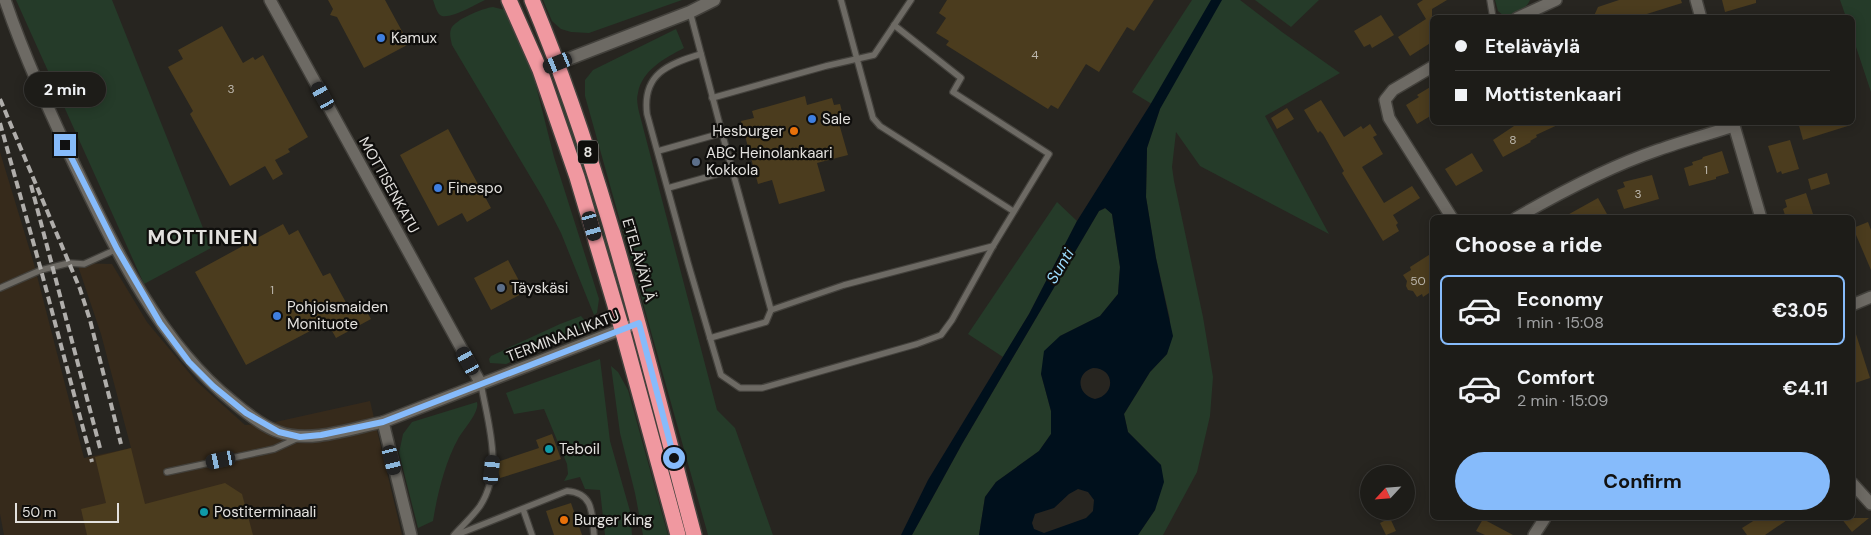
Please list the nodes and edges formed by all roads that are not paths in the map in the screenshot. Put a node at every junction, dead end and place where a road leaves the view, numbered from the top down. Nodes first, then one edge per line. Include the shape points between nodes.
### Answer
1 (5, 0) edge
2 (270, 0) edge
3 (509, 0) edge
4 (532, 0) edge
5 (714, 0) edge
6 (840, 0) edge
7 (911, 0) edge
8 (1490, 0) edge
9 (1696, 0) edge
10 (1548, 1) edge
11 (690, 12) junction
12 (1492, 15) edge
13 (1522, 15) edge
14 (1701, 15) edge
15 (894, 26) junction
16 (701, 54) junction
17 (857, 60) junction
18 (558, 63) junction
19 (1430, 68) edge
20 (540, 70) junction
21 (712, 98) junction
22 (1731, 125) edge
23 (1734, 125) edge
24 (722, 133) junction
25 (658, 151) junction
26 (732, 170) junction
27 (668, 188) junction
28 (1014, 211) junction
29 (1450, 215) edge
30 (1521, 215) edge
31 (1760, 215) edge
32 (993, 246) junction
33 (117, 249) junction
34 (0, 288) edge
35 (1871, 297) edge
36 (1855, 303) edge
37 (772, 310) junction
38 (639, 323) junction
39 (622, 329) junction
40 (710, 338) junction
41 (481, 384) junction
42 (383, 422) junction
43 (300, 437) junction
44 (167, 472) dead end
45 (1855, 486) edge
46 (1871, 504) edge
47 (523, 509) junction
48 (1543, 520) edge
49 (411, 535) edge
50 (455, 535) edge
51 (532, 535) edge
52 (594, 535) edge
53 (678, 535) edge
54 (694, 535) edge
55 (1534, 535) edge

1 - 33 street via 50,112
2 - 41 street, MOTTISENKATU
3 - 20 highway, 8
4 - 18 highway, ETELÄVÄYLÄ / 8
5 - 11 street
6 - 17 lane
7 - 15 lane
8 - 12 lane
9 - 14 street
10 - 13 street
11 - 16 lane
11 - 18 street
15 - 17 lane via 874,55
15 - 28 lane via 961,78 953,92 1049,154
16 - 21 lane
16 - 25 lane via 665,67 650,86 647,114
17 - 21 lane
17 - 28 lane via 873,118 880,126
18 - 20 street
18 - 38 highway, ETELÄVÄYLÄ / 8 via 600,189
19 - 29 street via 1393,90 1384,100 1389,118
20 - 39 highway, 8 via 577,177
21 - 24 lane
22 - 30 street via 1605,171
23 - 31 street
24 - 25 lane
24 - 26 lane
25 - 27 lane
26 - 27 lane
26 - 37 lane
27 - 40 lane
28 - 32 lane
32 - 37 lane via 844,285
32 - 40 lane via 941,335 918,344 762,388 740,388 721,375
33 - 34 lane via 84,264 69,263 41,270
33 - 43 street via 160,323 189,362 213,386 254,418 279,432
35 - 36 street
37 - 40 lane via 766,322
38 - 39 street, TERMINAALIKATU
38 - 54 highway, ETELÄVÄYLÄ / 8
39 - 41 street, TERMINAALIKATU
39 - 53 highway, 8
41 - 42 street, TERMINAALIKATU
41 - 50 lane via 494,453 490,487 480,507
42 - 43 street, TERMINAALIKATU
42 - 49 street
43 - 44 lane via 274,449
45 - 46 street
47 - 50 lane
47 - 51 lane
47 - 52 lane via 567,491 576,492 584,496 591,507
48 - 55 street

